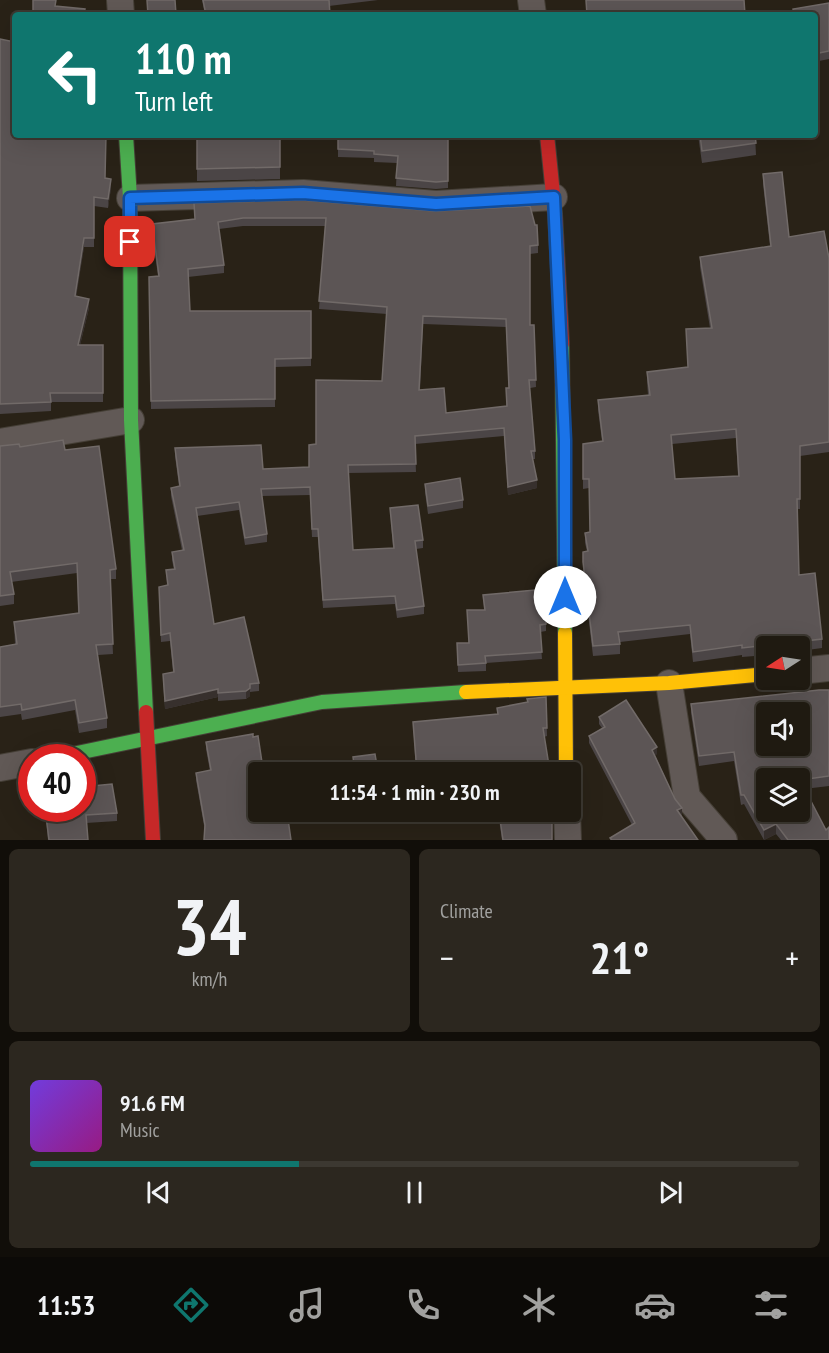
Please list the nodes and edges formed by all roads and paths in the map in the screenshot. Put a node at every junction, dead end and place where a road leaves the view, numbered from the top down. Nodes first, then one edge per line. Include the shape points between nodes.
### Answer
1 (126, 138) edge
2 (547, 138) edge
3 (554, 197) junction
4 (130, 198) junction
5 (130, 420) junction
6 (0, 442) edge
7 (829, 668) edge
8 (810, 670) edge
9 (756, 675) edge
10 (669, 683) junction
11 (564, 686) junction
12 (146, 738) junction
13 (96, 749) edge
14 (566, 762) edge
15 (18, 765) edge
16 (0, 768) edge
17 (567, 822) edge
18 (153, 840) edge
19 (568, 840) edge
20 (724, 840) edge

1 - 4 street
2 - 3 street
3 - 4 street via 436,204 303,193
3 - 11 street via 565,440
4 - 5 street
5 - 6 street
5 - 12 street
7 - 8 street
9 - 10 street
10 - 11 street
10 - 20 street via 687,796
11 - 12 street via 322,702
11 - 14 street
12 - 13 street
12 - 18 street
15 - 16 street
17 - 19 street

